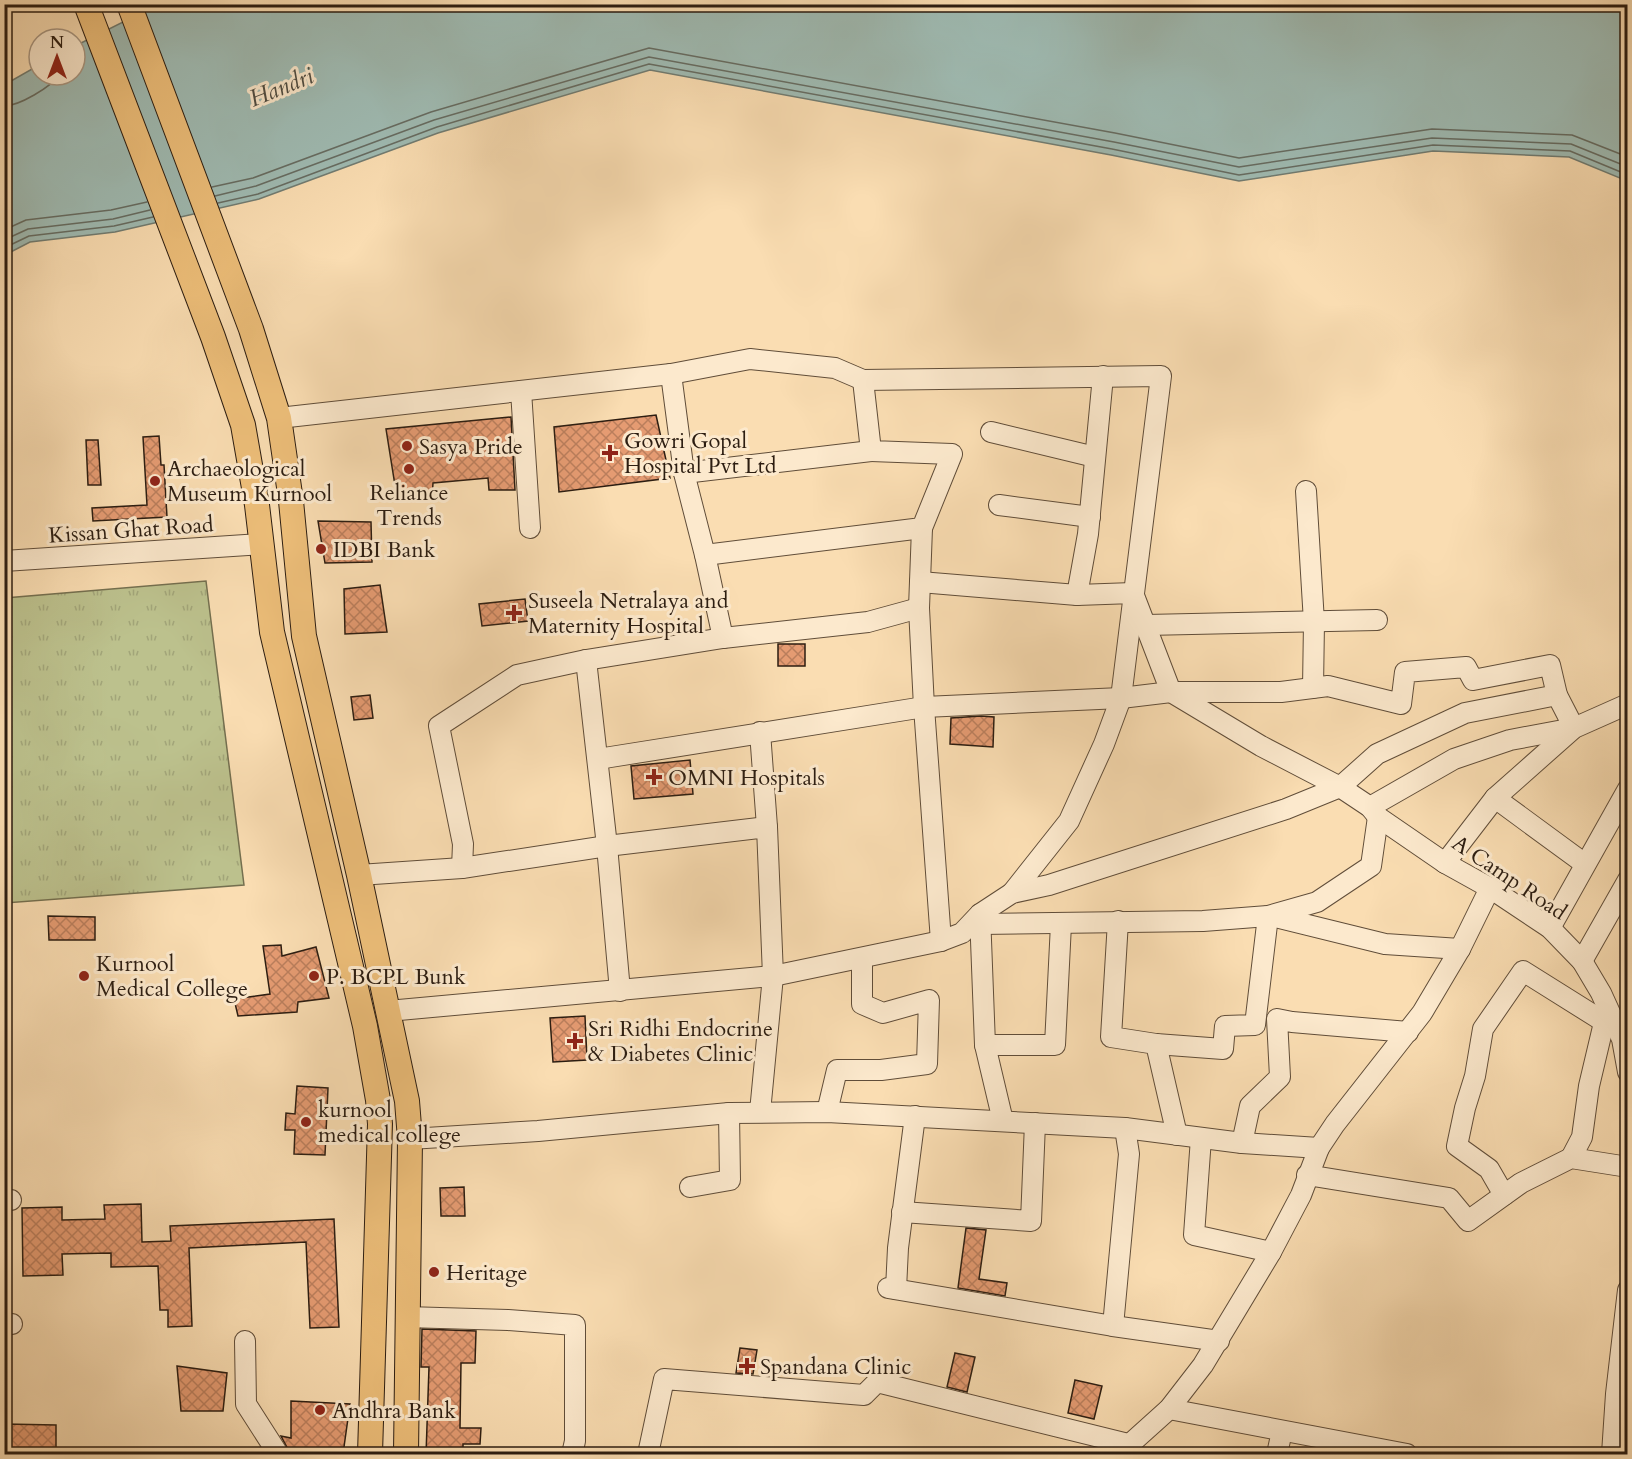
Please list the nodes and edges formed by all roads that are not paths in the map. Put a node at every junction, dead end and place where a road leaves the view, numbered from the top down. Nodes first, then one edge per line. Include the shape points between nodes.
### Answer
1 (87, 4) edge
2 (129, 4) edge
3 (671, 374) junction
4 (1103, 376) junction
5 (863, 380) junction
6 (521, 391) junction
7 (279, 418) junction
8 (991, 432) dead end
9 (871, 451) junction
10 (1095, 458) junction
11 (684, 473) junction
12 (1306, 491) dead end
13 (291, 501) junction
14 (257, 505) junction
15 (999, 505) dead end
16 (1090, 517) junction
17 (530, 528) dead end
18 (922, 528) junction
19 (261, 544) junction
20 (705, 555) junction
21 (4, 561) edge
22 (920, 582) junction
23 (1133, 593) junction
24 (1077, 595) junction
25 (919, 608) junction
26 (1377, 620) dead end
27 (1314, 622) junction
28 (1146, 625) junction
29 (723, 638) junction
30 (586, 660) junction
31 (1313, 688) junction
32 (1171, 692) junction
33 (1557, 695) junction
34 (1121, 698) junction
35 (1628, 704) edge
36 (924, 707) junction
37 (1574, 728) junction
38 (760, 732) junction
39 (598, 759) junction
40 (1340, 787) junction
41 (1628, 789) edge
42 (1495, 798) junction
43 (1374, 812) junction
44 (767, 827) junction
45 (607, 846) junction
46 (1445, 863) junction
47 (1585, 864) junction
48 (462, 868) junction
49 (359, 875) junction
50 (1628, 880) edge
51 (1490, 888) junction
52 (1012, 893) junction
53 (1268, 916) junction
54 (980, 919) junction
55 (1118, 921) junction
56 (1061, 924) junction
57 (1550, 928) junction
58 (941, 941) junction
59 (1460, 949) junction
60 (862, 959) junction
61 (1582, 961) junction
62 (773, 976) junction
63 (620, 991) junction
64 (1607, 1010) junction
65 (388, 1011) junction
66 (363, 1016) junction
67 (1628, 1020) edge
68 (1408, 1032) junction
69 (1622, 1039) junction
70 (1156, 1044) junction
71 (985, 1045) junction
72 (1628, 1072) edge
73 (760, 1112) junction
74 (827, 1112) junction
75 (729, 1113) junction
76 (915, 1116) junction
77 (1003, 1121) junction
78 (1035, 1124) junction
79 (1125, 1128) junction
80 (1177, 1135) junction
81 (410, 1138) junction
82 (1201, 1138) junction
83 (1242, 1143) junction
84 (1319, 1148) junction
85 (1571, 1158) junction
86 (1628, 1167) edge
87 (1307, 1175) junction
88 (690, 1187) dead end
89 (1504, 1195) junction
90 (902, 1212) junction
91 (1271, 1252) junction
92 (1628, 1290) edge
93 (1626, 1313) edge
94 (406, 1317) junction
95 (1113, 1326) junction
96 (245, 1341) dead end
97 (1219, 1341) junction
98 (1622, 1395) edge
99 (1169, 1409) junction
100 (1282, 1431) junction
101 (1343, 1449) edge
102 (1126, 1450) edge
103 (278, 1455) edge
104 (370, 1455) edge
105 (406, 1455) edge
106 (572, 1455) edge
107 (648, 1455) edge
108 (1276, 1455) edge
109 (1407, 1455) edge
110 (1612, 1455) edge

1 - 14 main road via 243,425
2 - 7 main road via 251,329
3 - 5 street via 750,359 836,368
3 - 6 street
3 - 11 street
4 - 5 street
4 - 10 street
4 - 23 street via 1161,376
5 - 9 street
6 - 7 street
6 - 17 street
7 - 13 main road
8 - 10 street
9 - 11 street
9 - 18 street via 952,454
10 - 16 street
11 - 20 street
12 - 27 street
13 - 14 main road
13 - 49 main road via 304,636
14 - 19 main road
15 - 16 street
16 - 24 street
18 - 20 street
18 - 22 street
19 - 21 street, Kissan Ghat Road
19 - 66 main road via 272,632
20 - 29 street
22 - 24 street
22 - 25 street
23 - 24 street
23 - 28 street
23 - 34 street
25 - 29 street via 868,622
25 - 36 street
26 - 27 street
27 - 28 street
27 - 31 street
28 - 32 street
29 - 30 street
30 - 39 street
30 - 48 street via 517,675 439,726 463,844
31 - 32 street via 1281,692
31 - 33 street via 1328,686 1401,704 1405,672 1466,667 1473,680 1550,665
32 - 34 street
32 - 40 street, A Camp Road
33 - 37 street
33 - 40 street via 1465,713 1377,754
34 - 36 street
34 - 52 street via 1069,821
35 - 37 street
36 - 38 street
36 - 58 street
37 - 42 street
37 - 43 street via 1510,740 1454,759
38 - 39 street
38 - 44 street
39 - 45 street
40 - 43 street, A Camp Road
40 - 52 street via 1275,813 1049,885
41 - 47 street
42 - 46 street
42 - 47 street
43 - 46 street, A Camp Road
43 - 53 street via 1371,867 1317,902
44 - 45 street
44 - 62 street
45 - 48 street
45 - 63 street
46 - 51 street, A Camp Road
47 - 57 street
48 - 49 street
49 - 65 main road
50 - 61 street
51 - 57 street, A Camp Road
51 - 59 street
52 - 54 street
53 - 55 street
53 - 59 street via 1386,944
53 - 70 street via 1255,1025 1225,1026 1223,1049
54 - 56 street
54 - 58 street via 962,933
54 - 71 street
55 - 56 street
55 - 70 street via 1111,1037
56 - 71 street via 1055,1045
57 - 61 street, A Camp Road
58 - 60 street
59 - 68 street
60 - 62 street
60 - 74 street via 862,1004 883,1013 929,1000 927,1064 837,1070
61 - 64 street, A Camp Road
62 - 63 street
62 - 73 street
63 - 65 street
64 - 69 street, A Camp Road
64 - 85 street via 1588,1086 1582,1137
64 - 89 street via 1598,1018 1523,971 1483,1029 1457,1146 1489,1169
65 - 66 main road
65 - 81 main road via 407,1101
66 - 104 main road via 380,1124
67 - 69 street
68 - 83 street via 1277,1019 1280,1077 1250,1106
68 - 84 street
69 - 72 street, A Camp Road
70 - 80 street
71 - 77 street
73 - 74 street
73 - 75 street
74 - 76 street
75 - 81 street via 538,1131
75 - 88 street via 730,1180
76 - 77 street
76 - 90 street
77 - 78 street
78 - 79 street
78 - 90 street via 1031,1221
79 - 80 street
79 - 95 street via 1129,1154
80 - 82 street
81 - 94 main road
82 - 83 street
82 - 91 street via 1194,1235
83 - 84 street
84 - 87 street
85 - 86 street
85 - 89 street
87 - 89 street via 1449,1198 1468,1221
87 - 91 street
90 - 95 street via 892,1288
91 - 97 street
92 - 93 street
93 - 98 street
94 - 105 main road
94 - 106 street via 575,1325
95 - 97 street
96 - 103 street via 246,1404
97 - 99 street
98 - 110 street
99 - 100 street
99 - 102 street
100 - 101 street
100 - 108 street
101 - 109 street
102 - 107 street via 877,1382 864,1395 664,1379

